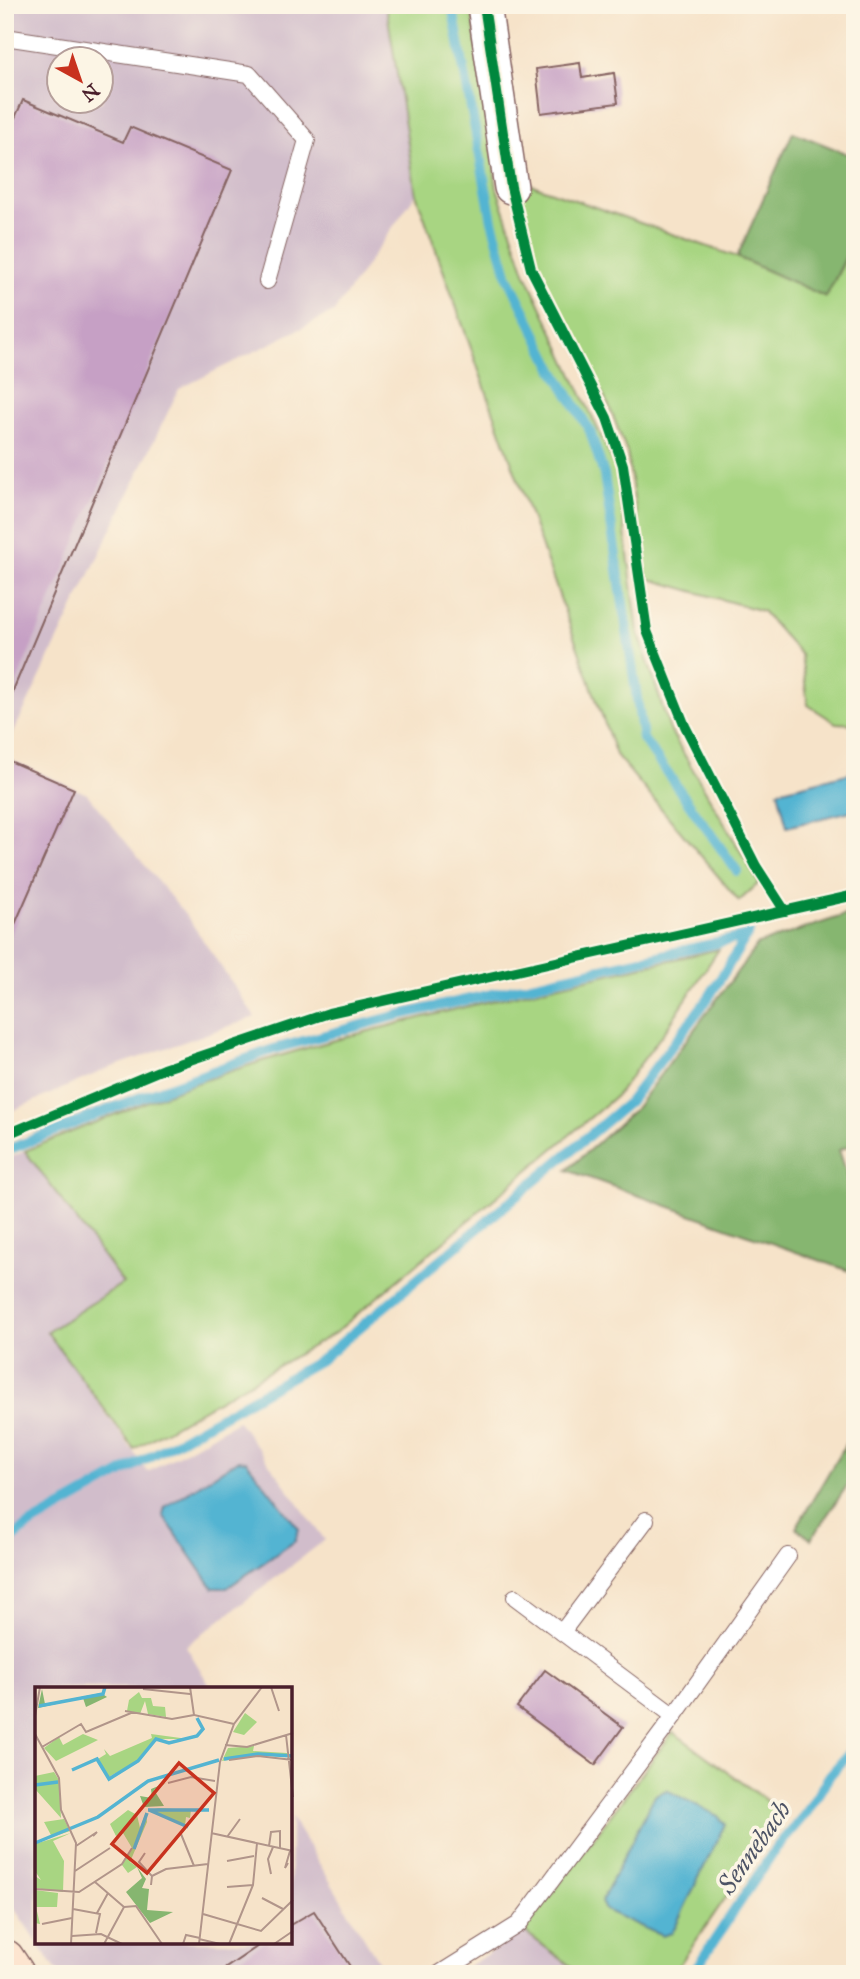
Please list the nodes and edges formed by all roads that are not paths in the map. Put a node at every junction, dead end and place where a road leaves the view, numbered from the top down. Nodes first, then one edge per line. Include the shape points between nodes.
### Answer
1 (484, 5) edge
2 (5, 37) edge
3 (511, 187) dead end
4 (267, 281) dead end
5 (646, 1520) dead end
6 (788, 1556) dead end
7 (515, 1597) dead end
8 (562, 1632) junction
9 (674, 1716) junction
10 (5, 1959) edge
11 (15, 1974) edge
12 (439, 1974) edge

1 - 3 street
2 - 4 lane via 248,74 307,141
5 - 8 lane
6 - 9 lane
7 - 8 lane
8 - 9 lane
9 - 12 lane via 519,1924
10 - 11 main road

